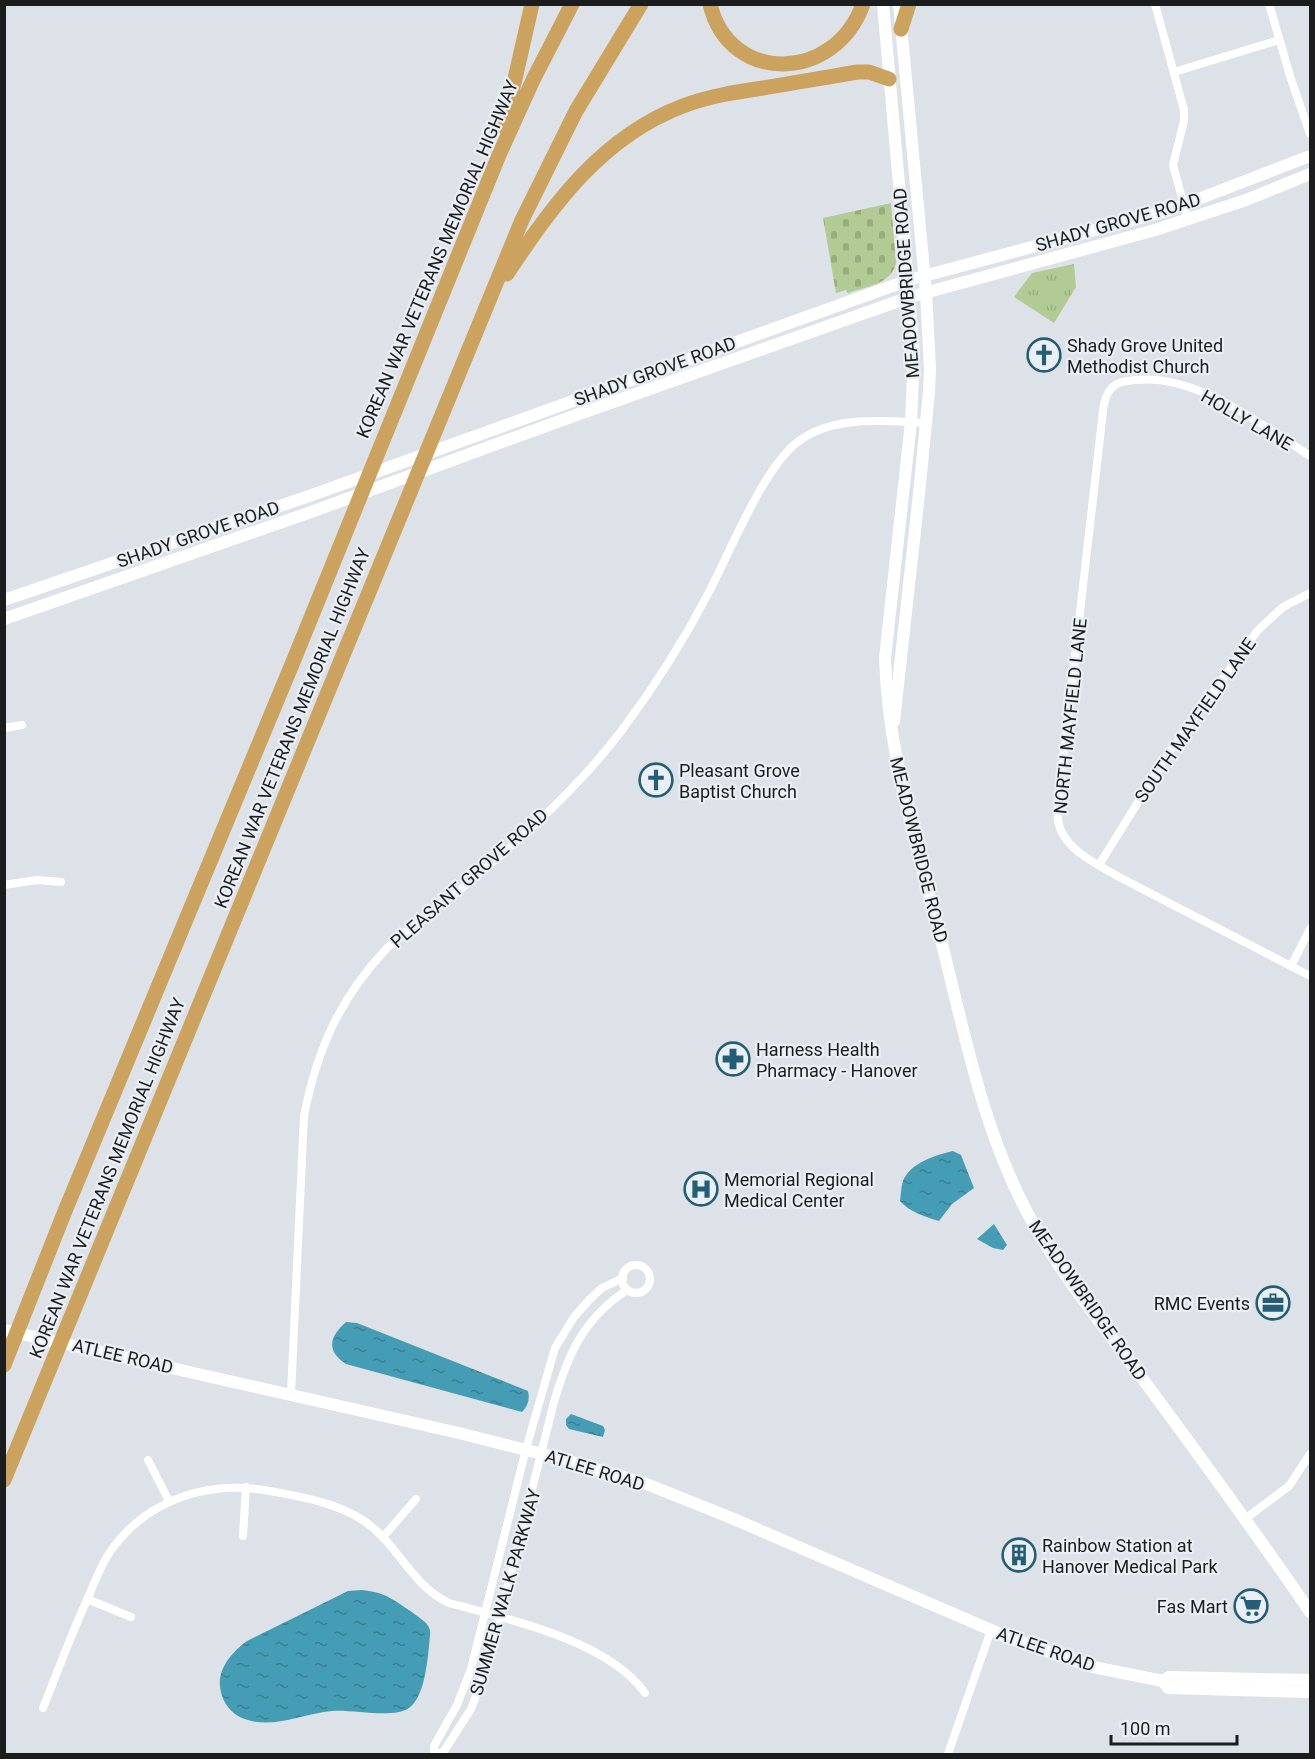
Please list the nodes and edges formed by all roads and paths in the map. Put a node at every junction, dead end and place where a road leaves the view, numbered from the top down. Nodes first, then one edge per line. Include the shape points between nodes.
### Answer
1 (532, 4) edge
2 (572, 4) edge
3 (641, 4) edge
4 (710, 4) edge
5 (863, 4) edge
6 (882, 4) edge
7 (899, 4) edge
8 (909, 4) edge
9 (1155, 4) edge
10 (1269, 4) edge
11 (901, 28) junction
12 (1279, 40) junction
13 (1174, 72) junction
14 (889, 79) junction
15 (1311, 134) edge
16 (1311, 156) edge
17 (495, 166) junction
18 (1311, 174) edge
19 (1184, 205) junction
20 (1188, 220) junction
21 (924, 275) junction
22 (909, 280) junction
23 (926, 292) junction
24 (910, 297) junction
25 (487, 304) junction
26 (1113, 387) joint
27 (911, 422) junction
28 (926, 423) junction
29 (1311, 456) edge
30 (158, 547) junction
31 (163, 563) junction
32 (1311, 593) edge
33 (4, 600) edge
34 (4, 618) edge
35 (21, 725) dead end
36 (4, 728) edge
37 (892, 740) junction
38 (1099, 865) junction
39 (61, 882) dead end
40 (4, 885) edge
41 (1311, 929) edge
42 (1291, 966) junction
43 (1311, 976) edge
44 (622, 1278) junction
45 (627, 1290) junction
46 (4, 1330) edge
47 (4, 1365) edge
48 (291, 1394) junction
49 (526, 1449) junction
50 (542, 1454) junction
51 (1311, 1454) edge
52 (148, 1460) dead end
53 (4, 1480) edge
54 (246, 1487) junction
55 (416, 1499) dead end
56 (169, 1501) junction
57 (1245, 1519) junction
58 (243, 1536) dead end
59 (383, 1537) junction
60 (87, 1599) junction
61 (1311, 1612) edge
62 (485, 1613) junction
63 (501, 1616) junction
64 (131, 1617) dead end
65 (991, 1630) junction
66 (1311, 1680) edge
67 (1163, 1681) junction
68 (1311, 1692) edge
69 (645, 1693) dead end
70 (43, 1708) dead end
71 (440, 1752) edge
72 (948, 1755) edge

1 - 17 highway
2 - 17 highway, KOREAN WAR VETERANS MEMORIAL HIGHWAY via 532,80
3 - 25 highway, KOREAN WAR VETERANS MEMORIAL HIGHWAY via 556,148
4 - 5 highway via 717,24 731,42 761,60 784,64 819,57 834,47 853,26
6 - 14 main road, MEADOWBRIDGE ROAD
7 - 11 main road, MEADOWBRIDGE ROAD
8 - 11 highway
9 - 13 street
10 - 12 street
11 - 21 main road, MEADOWBRIDGE ROAD
12 - 13 street
12 - 15 street
13 - 19 street via 1185,116 1173,165
14 - 22 main road, MEADOWBRIDGE ROAD
14 - 25 highway via 858,72 727,94 682,106 637,128 561,197
16 - 19 main road, SHADY GROVE ROAD
17 - 47 highway, KOREAN WAR VETERANS MEMORIAL HIGHWAY
18 - 20 main road, SHADY GROVE ROAD
19 - 20 street
19 - 21 main road, SHADY GROVE ROAD
20 - 23 main road, SHADY GROVE ROAD
21 - 22 main road, SHADY GROVE ROAD
21 - 23 main road, MEADOWBRIDGE ROAD
22 - 24 main road, MEADOWBRIDGE ROAD
22 - 30 main road, SHADY GROVE ROAD
23 - 24 main road, SHADY GROVE ROAD
23 - 28 main road, MEADOWBRIDGE ROAD via 930,369
24 - 27 main road, MEADOWBRIDGE ROAD via 914,354
24 - 31 main road, SHADY GROVE ROAD
25 - 53 highway, KOREAN WAR VETERANS MEMORIAL HIGHWAY
26 - 29 street, HOLLY LANE via 1122,381 1141,380 1192,389 1245,414
26 - 38 street, NORTH MAYFIELD LANE via 1105,400 1102,420 1058,818 1069,844
27 - 28 street, PLEASANT GROVE ROAD
27 - 37 main road, MEADOWBRIDGE ROAD via 885,658
27 - 48 street, PLEASANT GROVE ROAD via 836,425 810,434 790,448 774,467 672,658 621,732 507,850 387,948 344,1002 323,1045 304,1116
28 - 37 main road, MEADOWBRIDGE ROAD
30 - 31 main road
30 - 33 main road, SHADY GROVE ROAD
31 - 34 main road, SHADY GROVE ROAD
32 - 38 street, SOUTH MAYFIELD LANE via 1283,607 1258,630 1166,757
35 - 36 street
37 - 57 main road, MEADOWBRIDGE ROAD via 981,1098 1010,1178 1058,1264
38 - 42 street, NORTH MAYFIELD LANE
39 - 40 street via 37,880
41 - 42 street
42 - 43 street, NORTH MAYFIELD LANE
44 - 45 street
44 - 45 street via 634,1266 643,1267 649,1274 650,1283 644,1290
44 - 49 street, SUMMER WALK PARKWAY via 602,1288 564,1331 549,1365
45 - 50 street, SUMMER WALK PARKWAY via 599,1311 575,1346 560,1383
46 - 48 main road, ATLEE ROAD
48 - 49 main road, ATLEE ROAD
49 - 50 main road, ATLEE ROAD
49 - 62 street, SUMMER WALK PARKWAY
50 - 63 street, SUMMER WALK PARKWAY
50 - 65 main road, ATLEE ROAD via 644,1484 729,1517
51 - 57 street via 1289,1486
52 - 56 street
54 - 56 street via 197,1491
54 - 58 street
54 - 59 street via 337,1507 366,1521
55 - 59 street
56 - 60 street via 145,1515 121,1538
57 - 61 main road, MEADOWBRIDGE ROAD
59 - 62 street via 429,1592 449,1603
60 - 64 street
60 - 70 street
62 - 63 street
62 - 71 street, SUMMER WALK PARKWAY via 466,1682
63 - 69 street via 611,1661
63 - 71 street, SUMMER WALK PARKWAY via 471,1709
65 - 67 main road, ATLEE ROAD via 1093,1667
65 - 72 street
66 - 67 main road, ATLEE ROAD via 1169,1677
67 - 68 main road, ATLEE ROAD via 1168,1688

